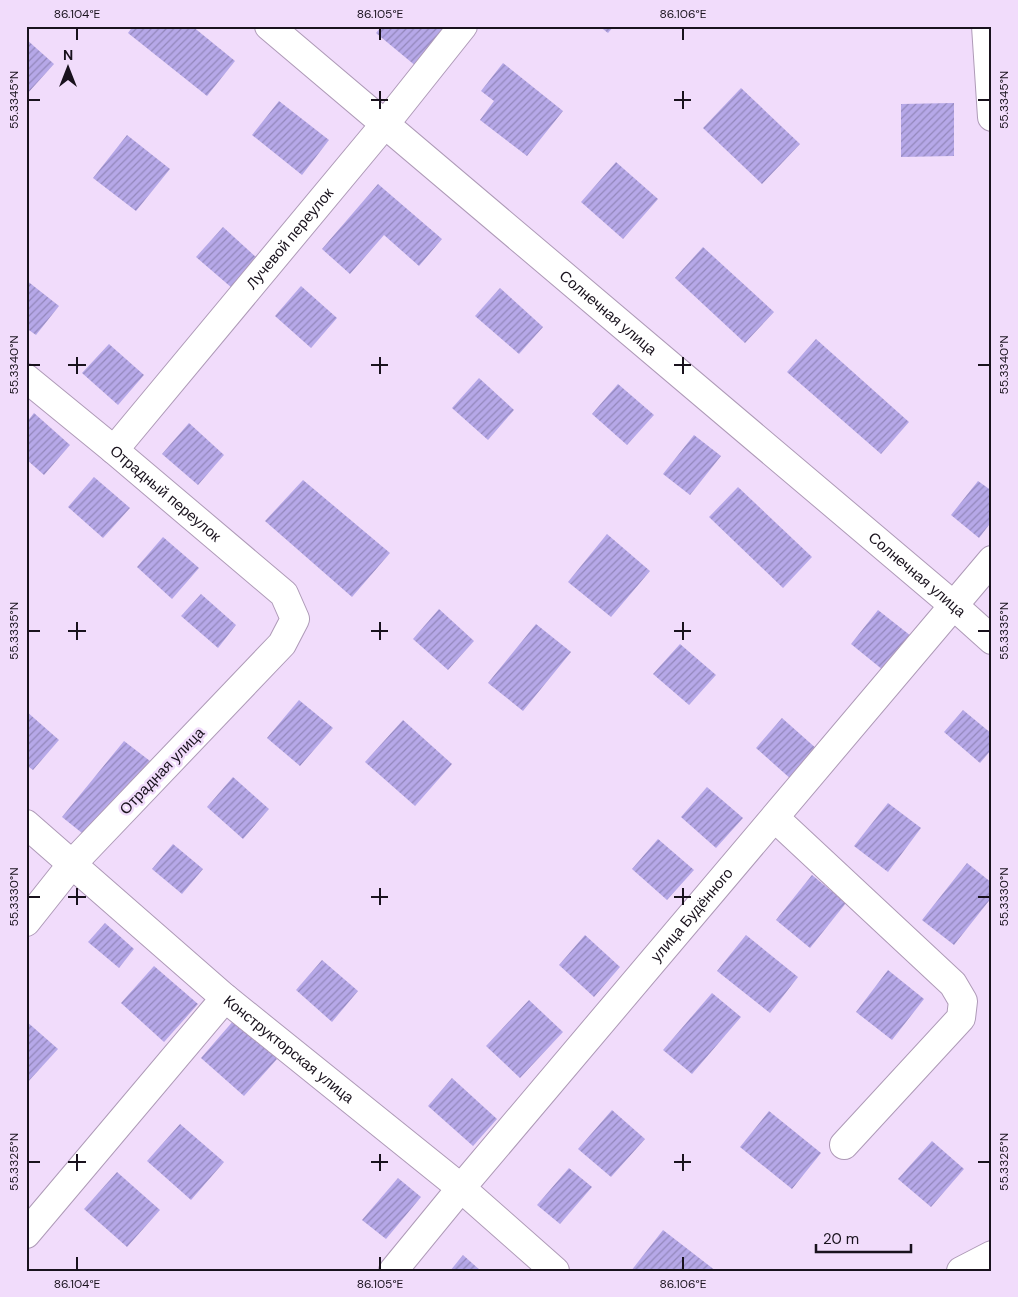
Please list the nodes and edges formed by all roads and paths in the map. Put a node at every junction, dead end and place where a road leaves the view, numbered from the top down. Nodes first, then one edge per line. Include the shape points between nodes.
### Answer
1 (269, 26) edge
2 (463, 26) edge
3 (986, 26) edge
4 (992, 117) edge
5 (385, 124) junction
6 (26, 378) edge
7 (114, 450) junction
8 (992, 560) edge
9 (953, 605) junction
10 (295, 619) joint
11 (992, 640) edge
12 (775, 818) junction
13 (26, 824) edge
14 (72, 864) junction
15 (26, 922) edge
16 (225, 998) junction
17 (844, 1145) dead end
18 (461, 1188) junction
19 (26, 1234) edge
20 (992, 1255) edge
21 (393, 1271) edge
22 (555, 1271) edge
23 (961, 1271) edge

1 - 5 street, Солнечная улица
2 - 5 street, Лучевой переулок
3 - 4 street
5 - 7 street, Лучевой переулок
5 - 9 street, Солнечная улица
6 - 7 street, Отрадный переулок
7 - 10 street, Отрадный переулок via 284,594
8 - 9 street, улица Будённого
9 - 11 street, Солнечная улица
9 - 12 street, улица Будённого
10 - 14 street, Отрадная улица via 282,644
12 - 17 street via 953,984 963,1001 961,1018
12 - 18 street, улица Будённого
13 - 14 street, Конструкторская улица
14 - 15 street, Отрадная улица
14 - 16 street, Конструкторская улица
16 - 18 street, Конструкторская улица
16 - 19 street
18 - 21 street, улица Будённого
18 - 22 street, Конструкторская улица
20 - 23 street

